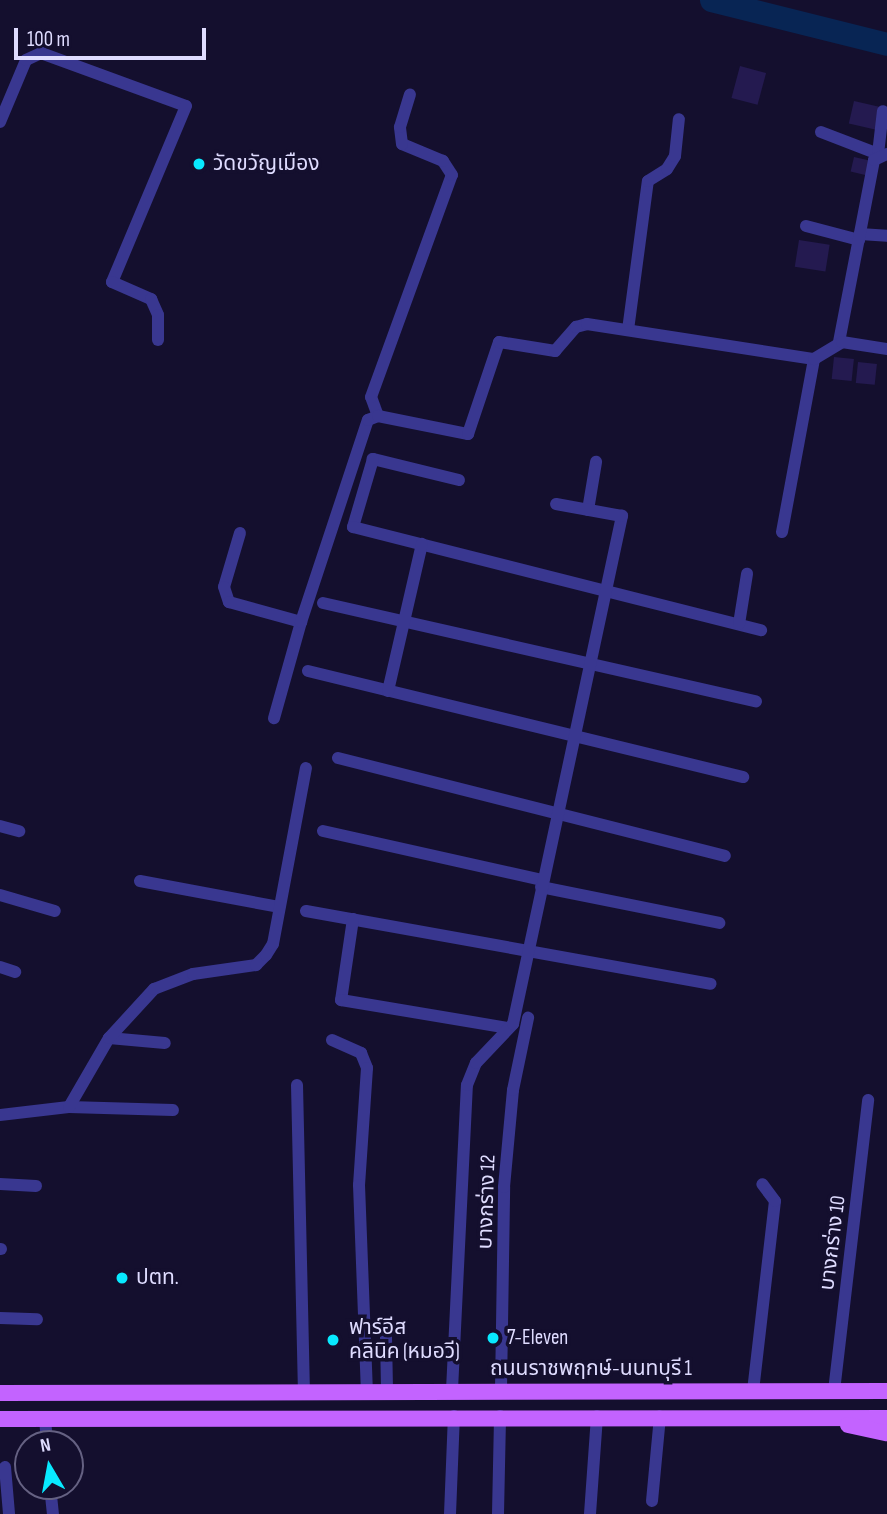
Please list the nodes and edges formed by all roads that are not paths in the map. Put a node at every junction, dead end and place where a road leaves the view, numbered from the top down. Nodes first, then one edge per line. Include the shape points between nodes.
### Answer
1 (410, 95) dead end
2 (883, 111) dead end
3 (679, 119) dead end
4 (0, 122) edge
5 (821, 132) dead end
6 (883, 154) edge
7 (806, 226) dead end
8 (887, 236) edge
9 (859, 237) junction
10 (628, 330) junction
11 (158, 340) dead end
12 (839, 342) junction
13 (887, 349) edge
14 (814, 359) junction
15 (379, 416) junction
16 (596, 462) dead end
17 (459, 480) dead end
18 (556, 504) dead end
19 (588, 510) junction
20 (782, 532) dead end
21 (240, 533) dead end
22 (422, 544) junction
23 (747, 574) dead end
24 (606, 590) junction
25 (323, 603) dead end
26 (404, 621) junction
27 (300, 622) junction
28 (739, 624) junction
29 (761, 630) dead end
30 (590, 664) junction
31 (308, 671) dead end
32 (388, 691) junction
33 (755, 701) dead end
34 (274, 718) dead end
35 (574, 736) junction
36 (338, 758) dead end
37 (306, 768) dead end
38 (743, 777) dead end
39 (557, 814) junction
40 (0, 826) edge
41 (19, 831) dead end
42 (323, 831) dead end
43 (725, 856) dead end
44 (140, 881) dead end
45 (542, 884) junction
46 (0, 895) edge
47 (279, 907) junction
48 (55, 911) dead end
49 (306, 911) dead end
50 (353, 919) junction
51 (719, 923) dead end
52 (527, 950) junction
53 (0, 967) edge
54 (15, 972) dead end
55 (710, 984) dead end
56 (528, 1018) dead end
57 (509, 1028) junction
58 (108, 1038) junction
59 (332, 1040) dead end
60 (165, 1042) dead end
61 (297, 1085) dead end
62 (868, 1100) dead end
63 (69, 1107) junction
64 (173, 1110) dead end
65 (0, 1115) edge
66 (0, 1184) edge
67 (762, 1184) dead end
68 (36, 1186) dead end
69 (0, 1318) edge
70 (37, 1319) dead end
71 (386, 1337) dead end
72 (501, 1389) junction
73 (452, 1390) junction
74 (304, 1391) junction
75 (367, 1391) junction
76 (387, 1391) junction
77 (753, 1391) junction
78 (834, 1391) junction
79 (887, 1391) edge
80 (0, 1393) edge
81 (454, 1416) junction
82 (500, 1416) junction
83 (597, 1416) junction
84 (660, 1416) junction
85 (816, 1418) junction
86 (887, 1418) edge
87 (0, 1419) edge
88 (45, 1419) junction
89 (46, 1430) edge
90 (887, 1433) edge
91 (5, 1467) dead end
92 (652, 1501) dead end
93 (9, 1514) edge
94 (450, 1514) edge
95 (498, 1514) edge
96 (590, 1514) edge

1 - 15 street via 400,127 402,144 443,161 452,175 371,397
2 - 6 street
3 - 10 street via 675,156 648,181
4 - 11 street via 26,60 41,53 186,106 112,282 151,299 158,316
5 - 6 street
6 - 9 street
7 - 9 street
8 - 9 street
9 - 12 street
10 - 14 street
10 - 15 street via 576,327 555,351 499,342 468,434
12 - 13 street
12 - 14 street
14 - 20 street
15 - 27 street via 368,420
16 - 19 street
17 - 22 street via 373,459 353,527
18 - 19 street
19 - 24 street via 622,516
21 - 27 street via 225,587 229,602
22 - 24 street
22 - 26 street
23 - 28 street
24 - 28 street
24 - 30 street
25 - 26 street
26 - 30 street
26 - 32 street
27 - 34 street
28 - 29 street
30 - 33 street
30 - 35 street
31 - 32 street
32 - 35 street
35 - 38 street
35 - 39 street
36 - 39 street
37 - 47 street
39 - 43 street
39 - 45 street
40 - 41 street
42 - 45 street
44 - 47 street
45 - 51 street
45 - 52 street
46 - 48 street
47 - 58 street via 273,944 256,965 193,974 154,989
49 - 50 street
50 - 52 street
50 - 57 street via 341,1000
52 - 55 street
52 - 57 street
53 - 54 street
56 - 72 street, บางกร่าง 12 via 513,1090 504,1187
57 - 73 street via 476,1063 467,1085
58 - 60 street
58 - 63 street
59 - 75 street via 361,1053 367,1068 359,1185
61 - 74 street
62 - 78 street, บางกร่าง 10
63 - 64 street
63 - 65 street
66 - 68 street
67 - 77 street via 775,1201
69 - 70 street
71 - 76 street
72 - 73 main road, ถนนราชพฤกษ์-นนทบุรี 1
72 - 77 main road, ถนนราชพฤกษ์-นนทบุรี 1
73 - 76 main road, ถนนราชพฤกษ์-นนทบุรี 1
74 - 75 main road, ถนนราชพฤกษ์-นนทบุรี 1
74 - 80 main road, ถนนราชพฤกษ์-นนทบุรี 1
75 - 76 main road, ถนนราชพฤกษ์-นนทบุรี 1
77 - 78 main road, ถนนราชพฤกษ์-นนทบุรี 1
78 - 79 main road, ถนนราชพฤกษ์-นนทบุรี 1
81 - 82 main road
81 - 88 main road
81 - 94 street
82 - 83 main road
82 - 95 street
83 - 84 main road
83 - 96 street
84 - 85 main road
84 - 92 street
85 - 86 main road
85 - 90 main road
87 - 88 main road
88 - 89 street
91 - 93 street

